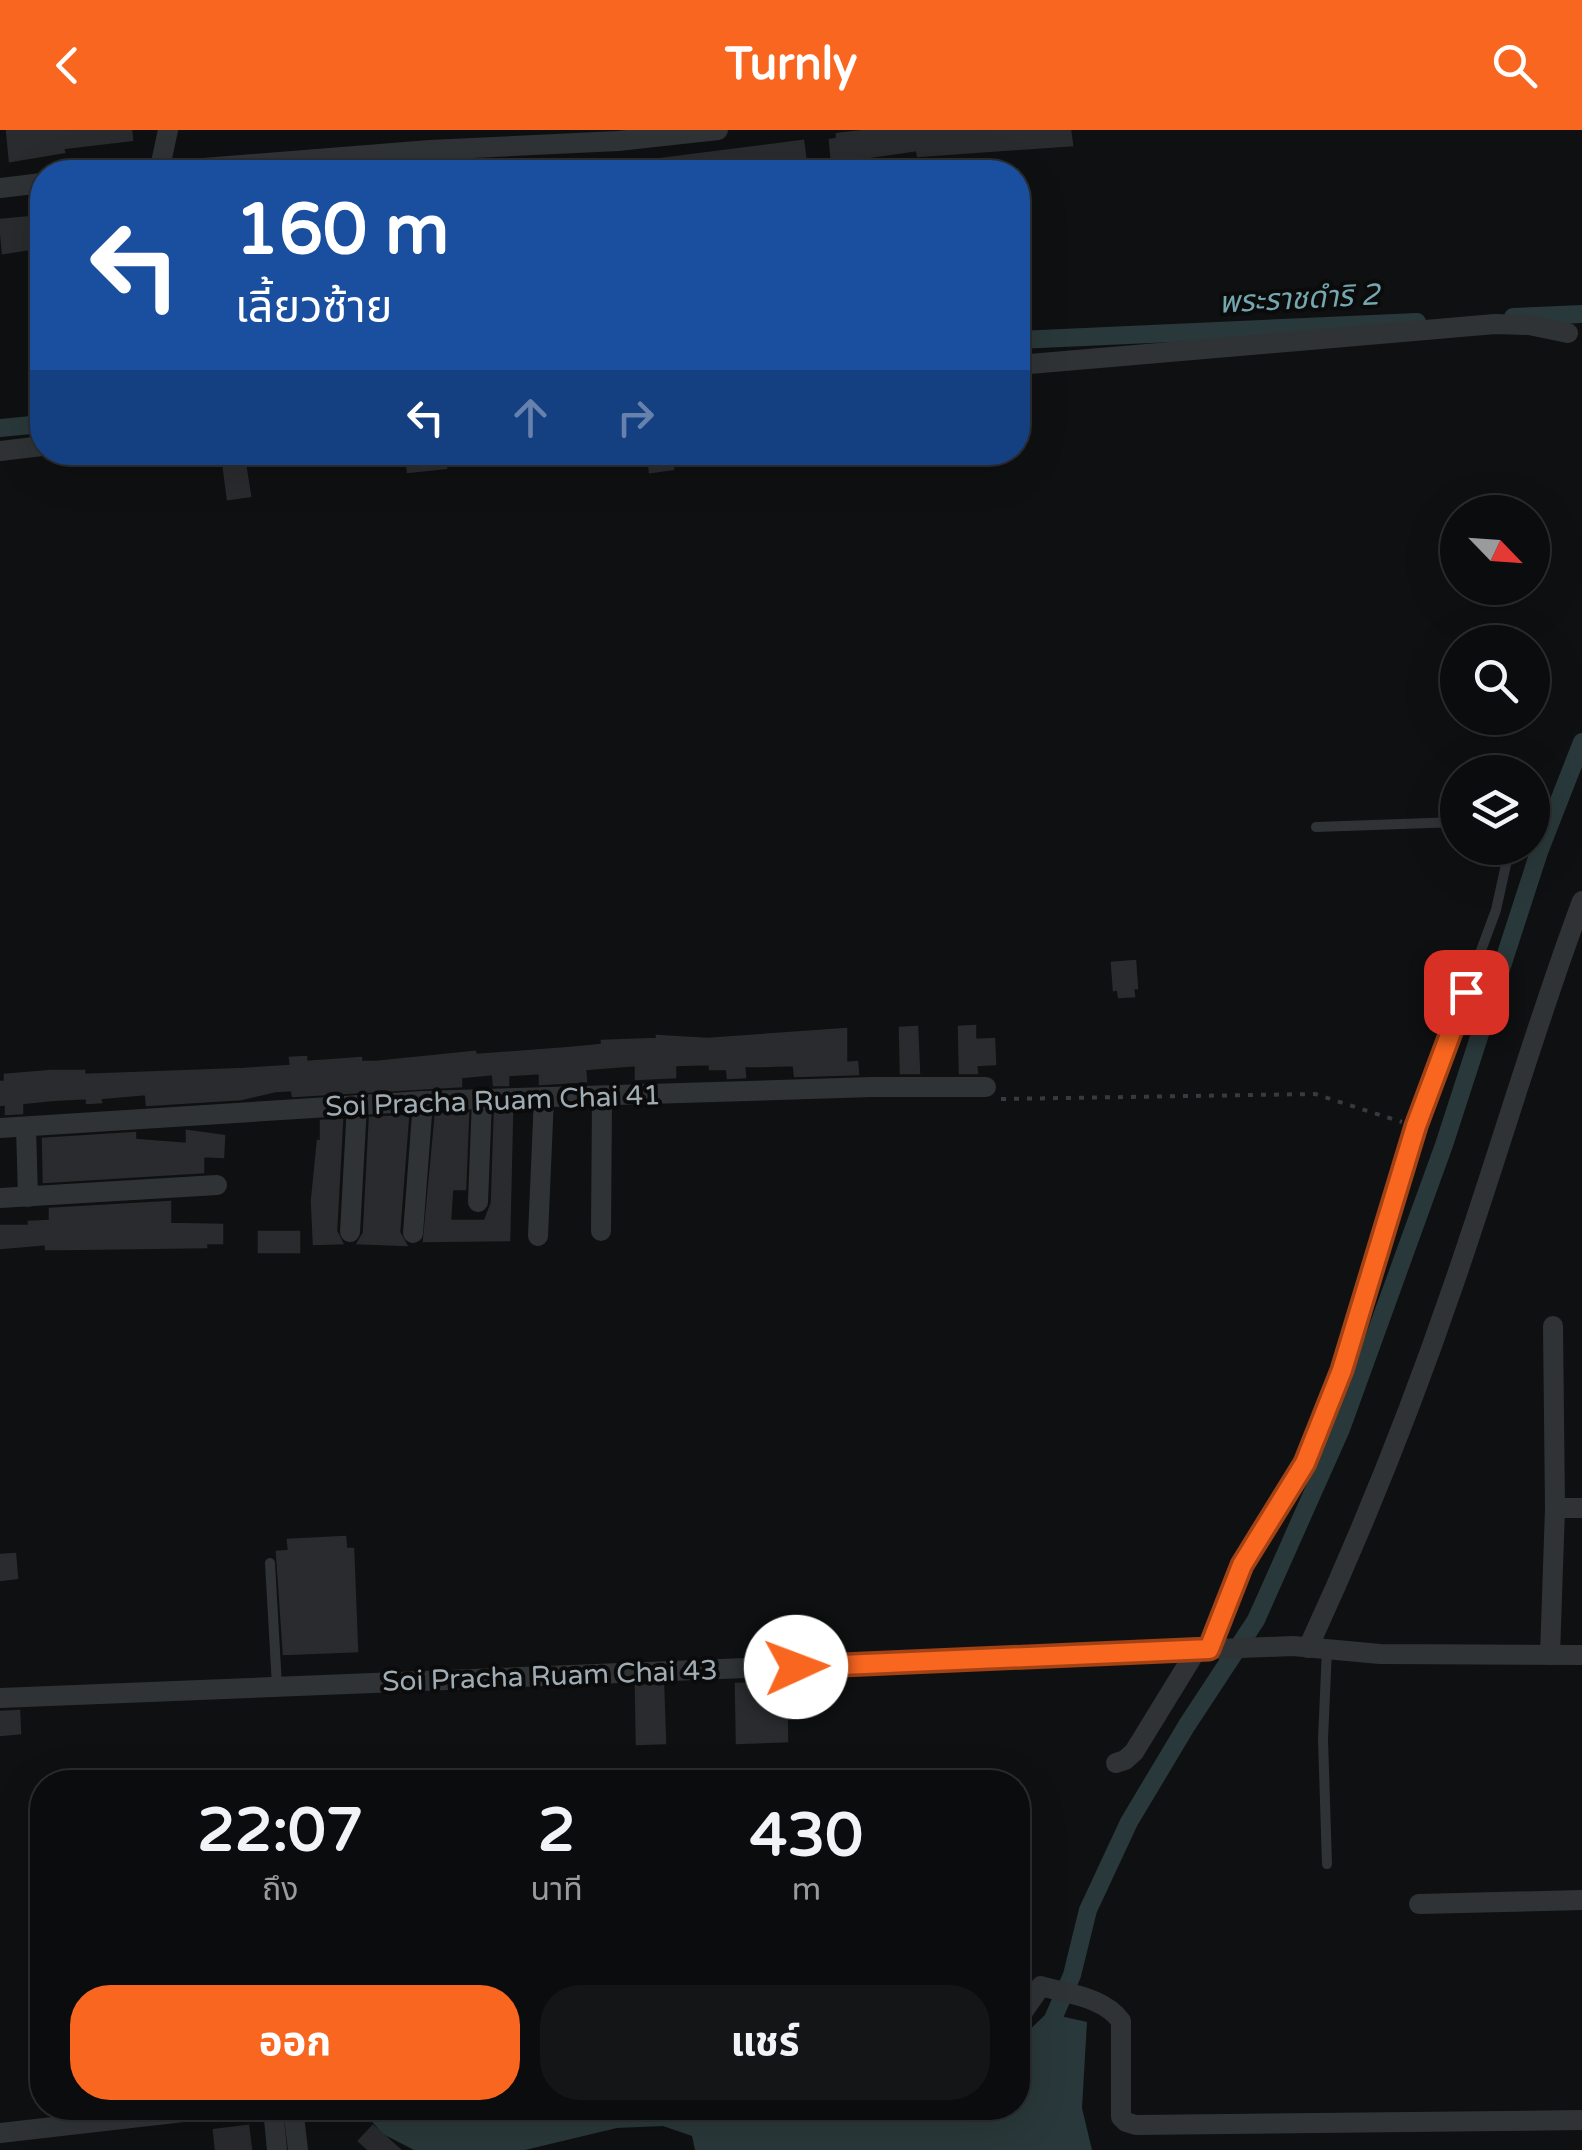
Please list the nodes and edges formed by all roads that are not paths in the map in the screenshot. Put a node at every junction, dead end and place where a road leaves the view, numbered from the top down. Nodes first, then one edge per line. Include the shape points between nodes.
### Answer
1 (168, 130) edge
2 (717, 130) edge
3 (159, 160) edge
4 (305, 160) edge
5 (30, 184) edge
6 (0, 188) edge
7 (1568, 333) dead end
8 (1030, 364) edge
9 (30, 447) edge
10 (0, 451) edge
11 (1440, 823) edge
12 (1316, 827) dead end
13 (1506, 865) edge
14 (1582, 901) edge
15 (992, 1094) road end
16 (602, 1096) junction
17 (544, 1097) junction
18 (482, 1099) junction
19 (423, 1101) junction
20 (357, 1106) junction
21 (26, 1127) junction
22 (0, 1128) edge
23 (217, 1184) dead end
24 (28, 1197) junction
25 (0, 1198) edge
26 (478, 1202) dead end
27 (601, 1231) dead end
28 (350, 1232) dead end
29 (413, 1233) dead end
30 (538, 1236) dead end
31 (1553, 1326) dead end
32 (1556, 1508) junction
33 (1582, 1508) edge
34 (270, 1563) dead end
35 (1310, 1648) junction
36 (1208, 1650) junction
37 (1550, 1655) junction
38 (1582, 1655) edge
39 (277, 1687) junction
40 (0, 1698) edge
41 (1116, 1763) dead end
42 (1327, 1864) dead end
43 (1582, 1900) edge
44 (1419, 1904) dead end
45 (1030, 2002) edge
46 (113, 2120) edge
47 (274, 2120) edge
48 (294, 2120) edge
49 (1582, 2120) edge
50 (0, 2133) edge
51 (277, 2150) edge
52 (298, 2150) edge

1 - 3 street
2 - 4 street
5 - 6 street
7 - 8 street via 1495,324
9 - 10 street
11 - 12 lane
13 - 36 lane via 1342,1370 1305,1463 1242,1565
14 - 35 street via 1402,1429
15 - 16 street, Soi Pracha Ruam Chai 41 via 873,1087
16 - 17 street, Soi Pracha Ruam Chai 41
16 - 27 street
17 - 18 street, Soi Pracha Ruam Chai 41
17 - 30 street
18 - 19 street, Soi Pracha Ruam Chai 41
18 - 26 street
19 - 20 street, Soi Pracha Ruam Chai 41
19 - 29 street
20 - 21 street, Soi Pracha Ruam Chai 41
20 - 28 street
21 - 22 street, Soi Pracha Ruam Chai 41
21 - 24 street
23 - 24 street
24 - 25 street
31 - 32 street
32 - 33 street
32 - 37 street
34 - 39 lane
35 - 36 street, Soi Pracha Ruam Chai 43
35 - 37 street, Soi Pracha Ruam Chai 43
35 - 42 lane via 1323,1740
36 - 39 street, Soi Pracha Ruam Chai 43
36 - 41 street via 1134,1752
37 - 38 street, Soi Pracha Ruam Chai 43
39 - 40 street, Soi Pracha Ruam Chai 43
43 - 44 street
45 - 49 street via 1041,1986 1114,2011 1121,2021 1120,2117 1136,2125
46 - 50 street
47 - 51 street
48 - 52 street

